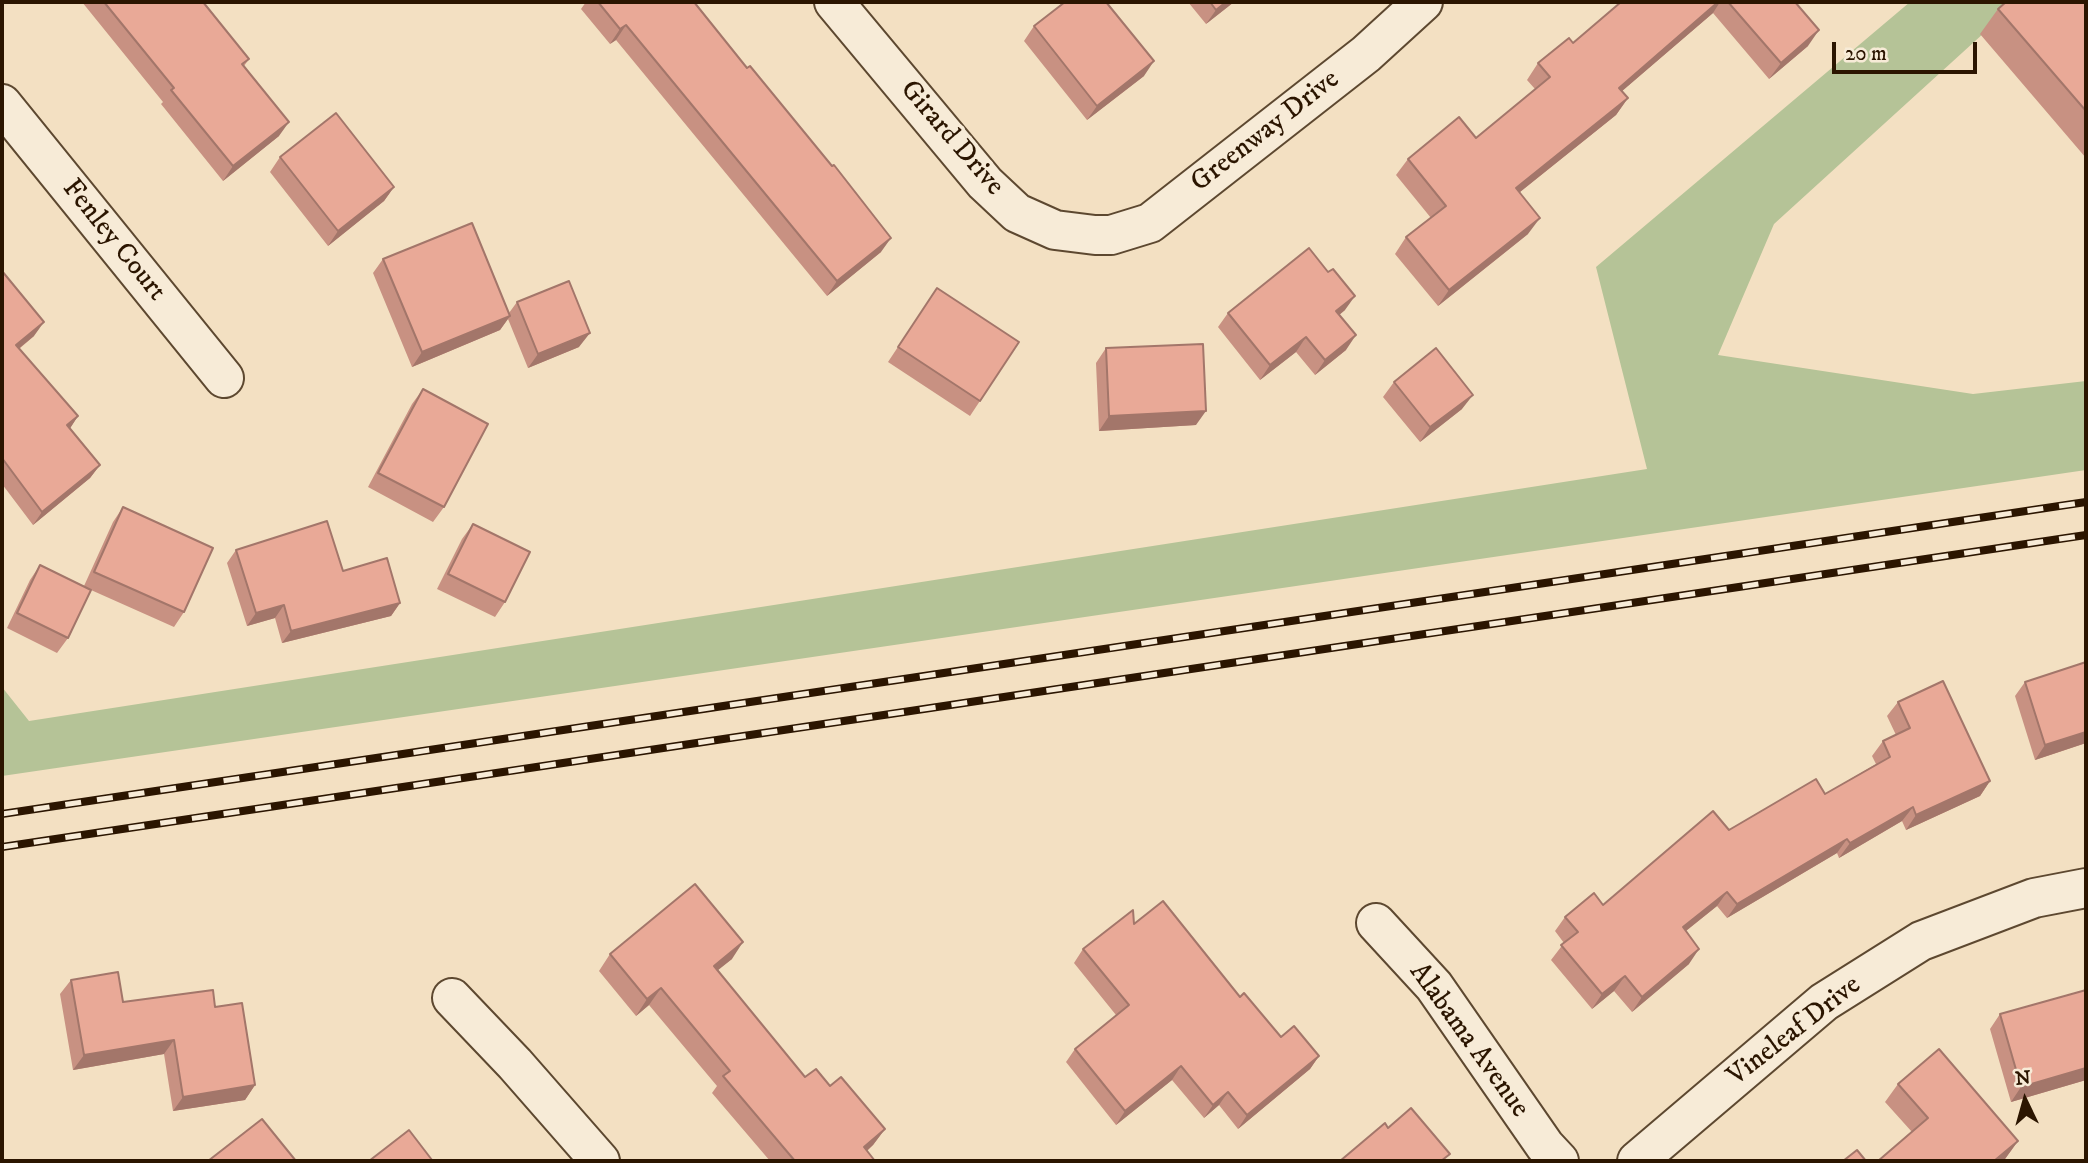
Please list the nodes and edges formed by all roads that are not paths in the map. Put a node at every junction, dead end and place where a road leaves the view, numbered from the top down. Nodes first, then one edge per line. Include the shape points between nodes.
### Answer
1 (834, 2) edge
2 (1423, 2) edge
3 (2, 104) edge
4 (1095, 235) joint
5 (224, 378) dead end
6 (2086, 888) edge
7 (1376, 923) dead end
8 (452, 998) dead end
9 (600, 1161) edge
10 (1559, 1161) edge
11 (1637, 1161) edge

1 - 4 street, Girard Drive via 985,183 1017,213 1055,230
2 - 4 street, Greenway Drive via 1366,54 1150,223
3 - 5 street, Fenley Court
6 - 11 street, Vineleaf Drive via 2034,898 1921,941 1824,1002
7 - 10 street, Alabama Avenue via 1434,986
8 - 9 street

